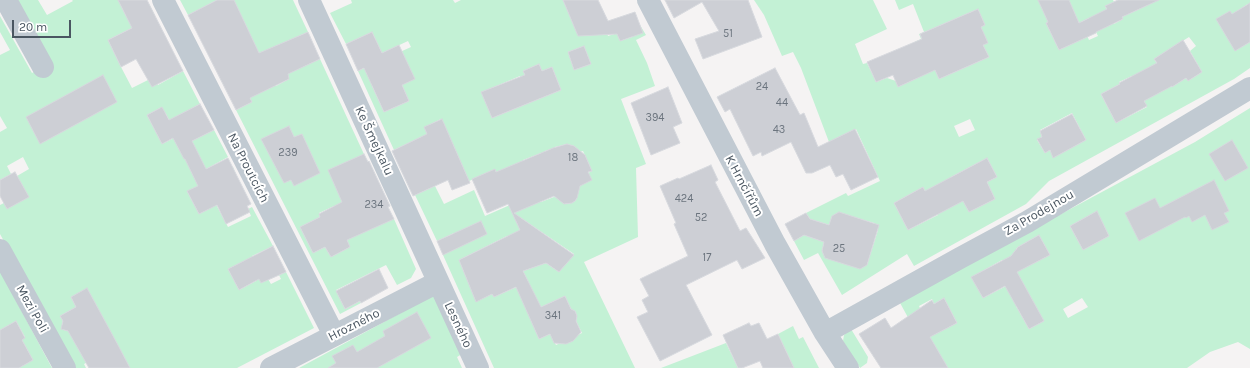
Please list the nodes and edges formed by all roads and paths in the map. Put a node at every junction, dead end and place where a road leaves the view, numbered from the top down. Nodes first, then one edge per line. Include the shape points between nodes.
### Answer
1 (6, 0) edge
2 (163, 0) edge
3 (309, 0) edge
4 (648, 0) edge
5 (43, 67) dead end
6 (1250, 88) edge
7 (0, 250) edge
8 (438, 282) junction
9 (825, 333) junction
10 (334, 335) junction
11 (65, 368) edge
12 (271, 368) edge
13 (478, 368) edge
14 (848, 368) edge

1 - 5 street
2 - 10 street, Na Proutcích
3 - 8 street, Ke Šmejkalu
4 - 9 street, K Hrnčířům via 775,244
6 - 9 street, Za Prodejnou via 1027,222
7 - 11 street, Mezi Poli
8 - 10 street, Hrozného
8 - 13 street, Lesného
9 - 14 street, K Hrnčířům
10 - 12 street, Hrozného

